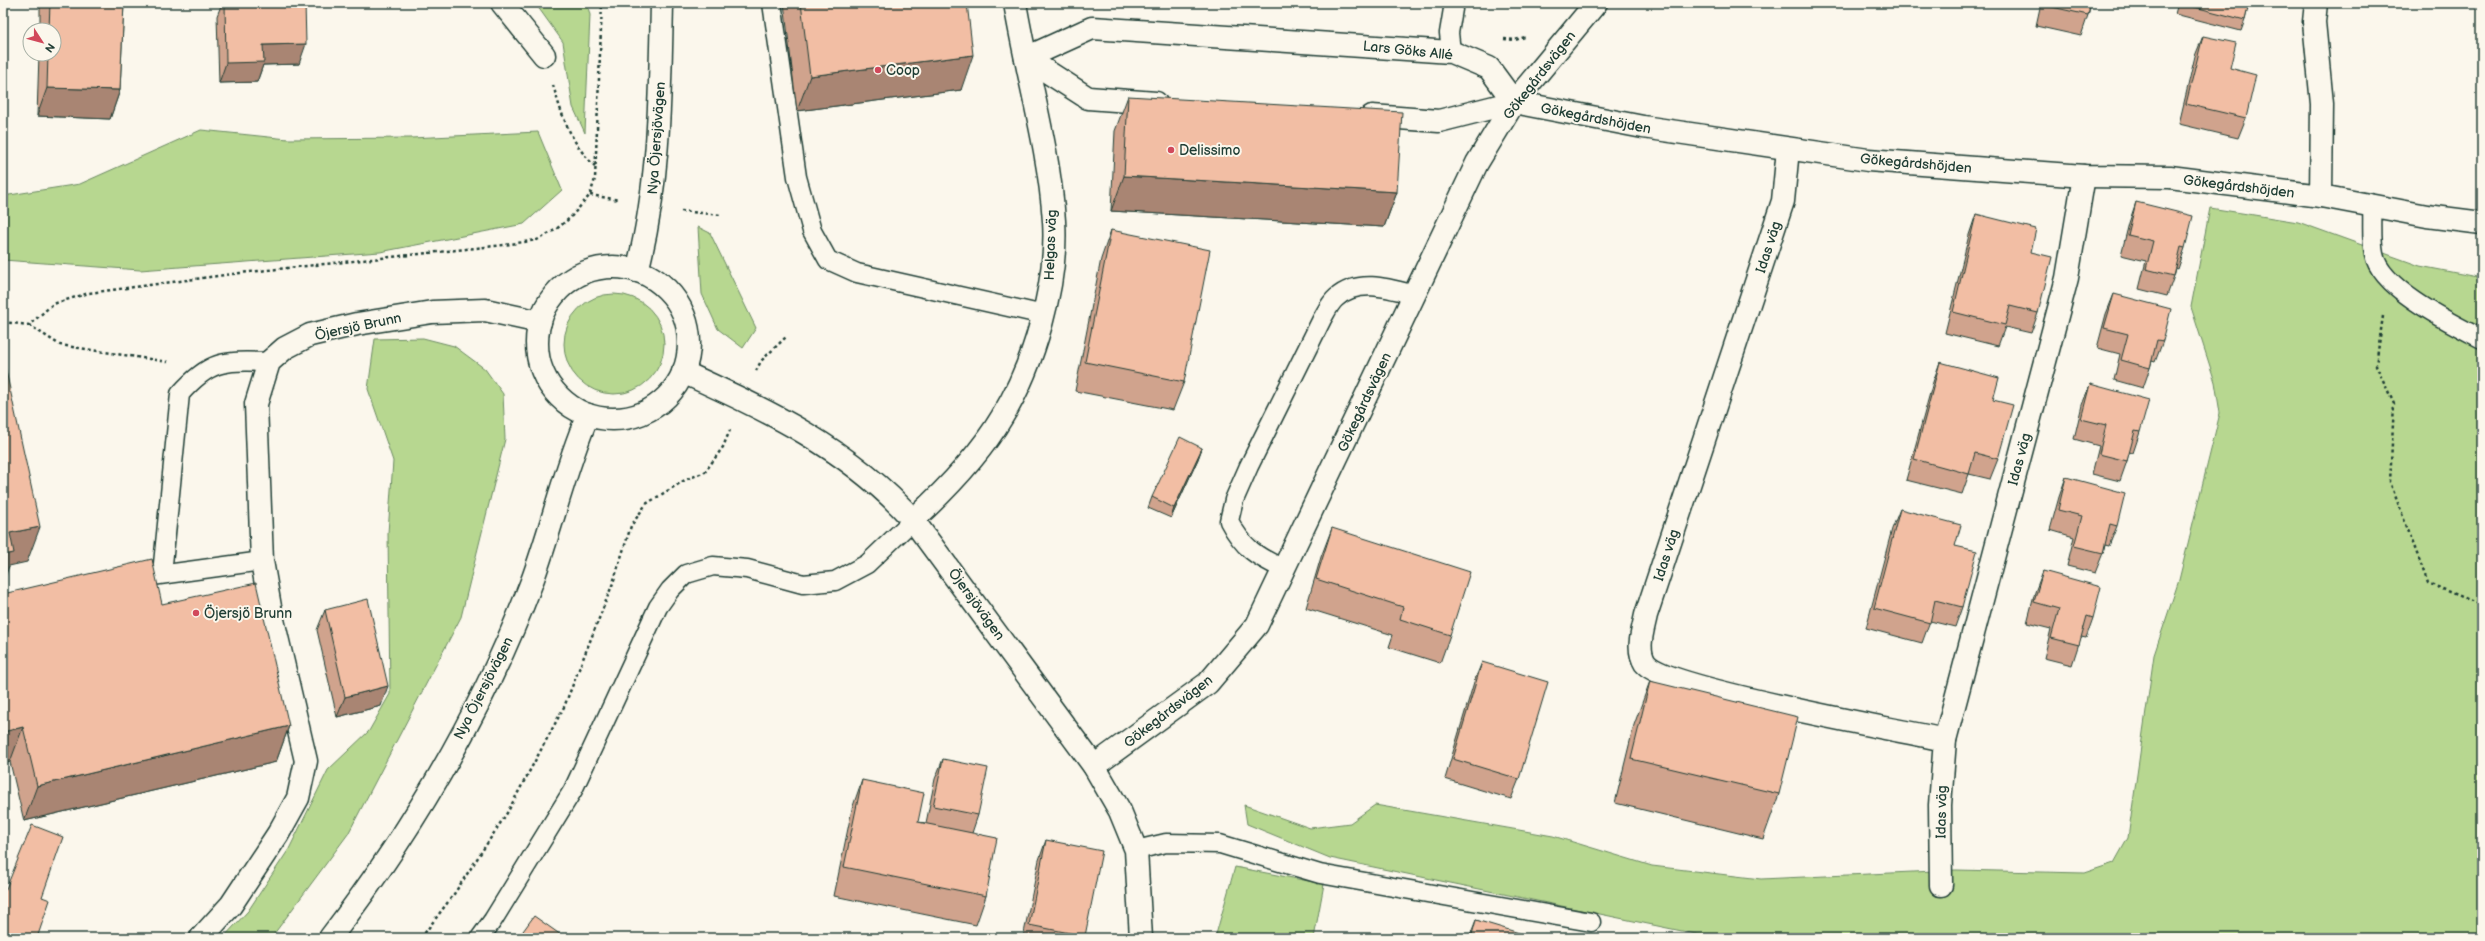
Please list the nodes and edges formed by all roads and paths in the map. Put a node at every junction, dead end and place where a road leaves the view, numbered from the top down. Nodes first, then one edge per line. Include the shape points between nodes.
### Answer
1 (502, 3) edge
2 (602, 3) edge
3 (662, 3) edge
4 (772, 3) edge
5 (1015, 3) edge
6 (1454, 3) edge
7 (1596, 3) edge
8 (2316, 3) edge
9 (1451, 52) junction
10 (544, 55) joint
11 (1026, 58) junction
12 (1514, 102) junction
13 (1176, 104) edge
14 (1351, 115) edge
15 (1788, 149) junction
16 (595, 167) junction
17 (2084, 176) junction
18 (2321, 196) junction
19 (2372, 206) junction
20 (2482, 223) edge
21 (637, 271) junction
22 (2389, 281) junction
23 (1414, 295) junction
24 (1044, 315) junction
25 (3, 322) edge
26 (540, 322) junction
27 (29, 325) junction
28 (2482, 339) edge
29 (269, 362) junction
30 (683, 372) junction
31 (198, 374) junction
32 (588, 415) junction
33 (724, 447) dead end
34 (912, 520) junction
35 (262, 561) junction
36 (1284, 569) junction
37 (162, 574) junction
38 (132, 581) edge
39 (2482, 605) edge
40 (1946, 740) junction
41 (1094, 766) junction
42 (1136, 850) junction
43 (1942, 885) dead end
44 (1591, 922) dead end
45 (201, 938) edge
46 (330, 938) edge
47 (421, 938) edge
48 (480, 938) edge
49 (1142, 938) edge

1 - 10 street
2 - 16 path
3 - 21 street, Nya Öjersjövägen via 659,126 652,206
4 - 24 lane via 796,177 812,231 828,260 857,273
5 - 11 street, Helgas väg
6 - 9 lane via 1450,33
7 - 12 street, Gökegårdsvägen
8 - 18 street via 2314,22 2322,104
9 - 11 street, Lars Göks Allé via 1092,28
9 - 12 street, Lars Göks Allé via 1489,68
10 - 16 path via 563,119 582,154
11 - 13 street via 1088,98
11 - 24 street, Helgas väg via 1049,179 1054,222 1052,271
12 - 14 street via 1439,121
12 - 15 street, Gökegårdshöjden via 1643,127
12 - 23 street, Gökegårdsvägen via 1477,163
15 - 17 street, Gökegårdshöjden via 1868,160
15 - 40 street, Idas väg via 1783,201 1646,615 1640,646 1645,662 1663,676 1726,694
16 - 27 path via 595,180 590,195 570,218 537,240 240,273 89,293 53,304
17 - 18 street, Gökegårdshöjden via 2170,177
17 - 40 street, Idas väg via 2067,278
18 - 19 street, Gökegårdshöjden
19 - 20 street, Gökegårdshöjden
19 - 22 lane via 2374,255
21 - 26 street via 607,267 581,273 551,298
21 - 30 street via 664,286 684,314 689,349
22 - 28 lane via 2442,319
22 - 39 path via 2376,365 2394,404 2390,482 2428,583
23 - 36 street, Gökegårdsvägen
23 - 36 lane via 1373,286 1352,288 1335,298 1322,319 1249,466 1234,500 1229,521 1248,550
24 - 34 street, Helgas väg via 1020,380 1002,417 973,458
25 - 27 path
26 - 29 street, Öjersjö Brunn via 485,310 432,312 357,324 310,335 285,348
26 - 32 street via 536,344 537,356 545,378 558,397
27 - 31 path via 60,345 180,364
29 - 31 lane via 225,362
29 - 35 street via 256,404
30 - 32 street via 678,383 661,402 638,415 613,419
30 - 34 street, Öjersjövägen via 783,420 852,462 892,496
31 - 37 lane via 180,394
32 - 46 street, Nya Öjersjövägen via 573,450 531,583 498,663 444,764 402,833
33 - 47 path via 705,472 686,480 646,504 631,526 613,583 564,707 507,813 454,894
34 - 41 street, Öjersjövägen
34 - 48 lane via 867,564 835,580 803,584 747,569 713,566 686,574 658,607 573,790
35 - 37 lane
35 - 45 street via 270,607 306,761 298,798 278,834 231,904
36 - 41 street, Gökegårdsvägen via 1257,624 1208,682
37 - 38 lane
40 - 43 street, Idas väg via 1940,805
41 - 42 street, Öjersjövägen via 1120,811
42 - 44 lane via 1166,842 1220,844 1320,874
42 - 49 street, Öjersjövägen

